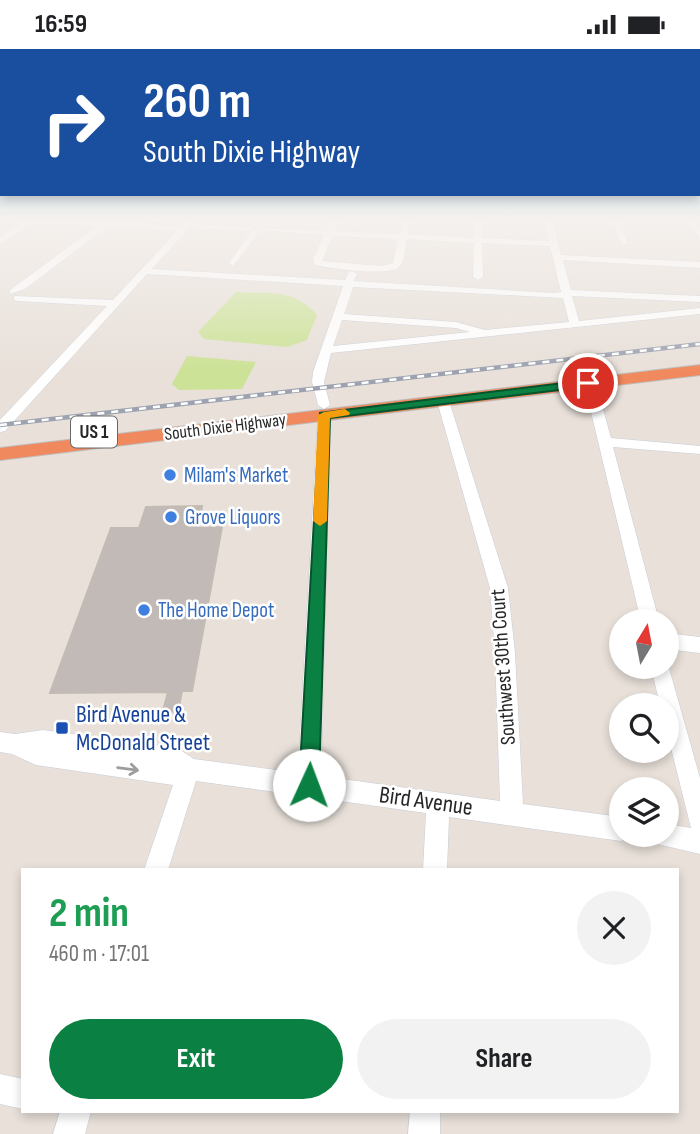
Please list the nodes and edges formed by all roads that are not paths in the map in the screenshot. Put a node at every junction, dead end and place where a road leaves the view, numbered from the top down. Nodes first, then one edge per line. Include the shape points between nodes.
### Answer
1 (46, 271) edge
2 (144, 271) joint
3 (354, 271) edge
4 (478, 271) edge
5 (561, 271) edge
6 (478, 277) dead end
7 (349, 284) junction
8 (567, 294) junction
9 (15, 295) edge
10 (700, 299) edge
11 (115, 303) junction
12 (700, 311) edge
13 (338, 317) junction
14 (575, 326) junction
15 (490, 335) junction
16 (327, 351) junction
17 (700, 360) edge
18 (694, 372) edge
19 (584, 379) junction
20 (443, 401) junction
21 (324, 410) junction
22 (6, 416) edge
23 (0, 428) edge
24 (604, 442) junction
25 (0, 443) edge
26 (700, 450) edge
27 (0, 454) edge
28 (647, 609) edge
29 (679, 642) edge
30 (700, 645) edge
31 (664, 679) edge
32 (7, 743) edge
33 (189, 769) junction
34 (309, 785) junction
35 (438, 803) junction
36 (512, 814) junction
37 (700, 822) edge
38 (609, 827) edge
39 (679, 838) edge
40 (700, 842) edge
41 (157, 868) edge
42 (435, 868) edge
43 (0, 1089) edge
44 (21, 1094) edge
45 (75, 1113) edge
46 (425, 1113) edge
47 (69, 1134) edge
48 (424, 1134) edge

1 - 9 street
2 - 7 street
2 - 11 street
3 - 7 street
4 - 6 street
5 - 8 street
7 - 8 street
7 - 13 street
8 - 10 street
8 - 14 street
9 - 11 street
11 - 22 street
12 - 14 street
13 - 15 street via 456,325
13 - 16 street
14 - 15 street
15 - 16 street
16 - 21 street via 318,379
17 - 19 highway, US 1
18 - 19 highway, South Dixie Highway / US 1
19 - 20 highway, South Dixie Highway / US 1
19 - 21 highway, US 1
19 - 24 street
20 - 21 highway, South Dixie Highway / US 1
20 - 36 street, Southwest 30th Court via 499,588
21 - 25 highway, US 1
21 - 27 highway, South Dixie Highway / US 1
21 - 34 street
22 - 23 street
24 - 26 street
24 - 28 street
29 - 30 street
31 - 37 street
32 - 33 street, Bird Avenue via 36,755 169,775
33 - 34 street, Bird Avenue
33 - 41 street
34 - 35 street, Bird Avenue
35 - 36 street, Bird Avenue
35 - 42 street
36 - 38 street, Bird Avenue
39 - 40 street
43 - 44 street
45 - 47 street
46 - 48 street

